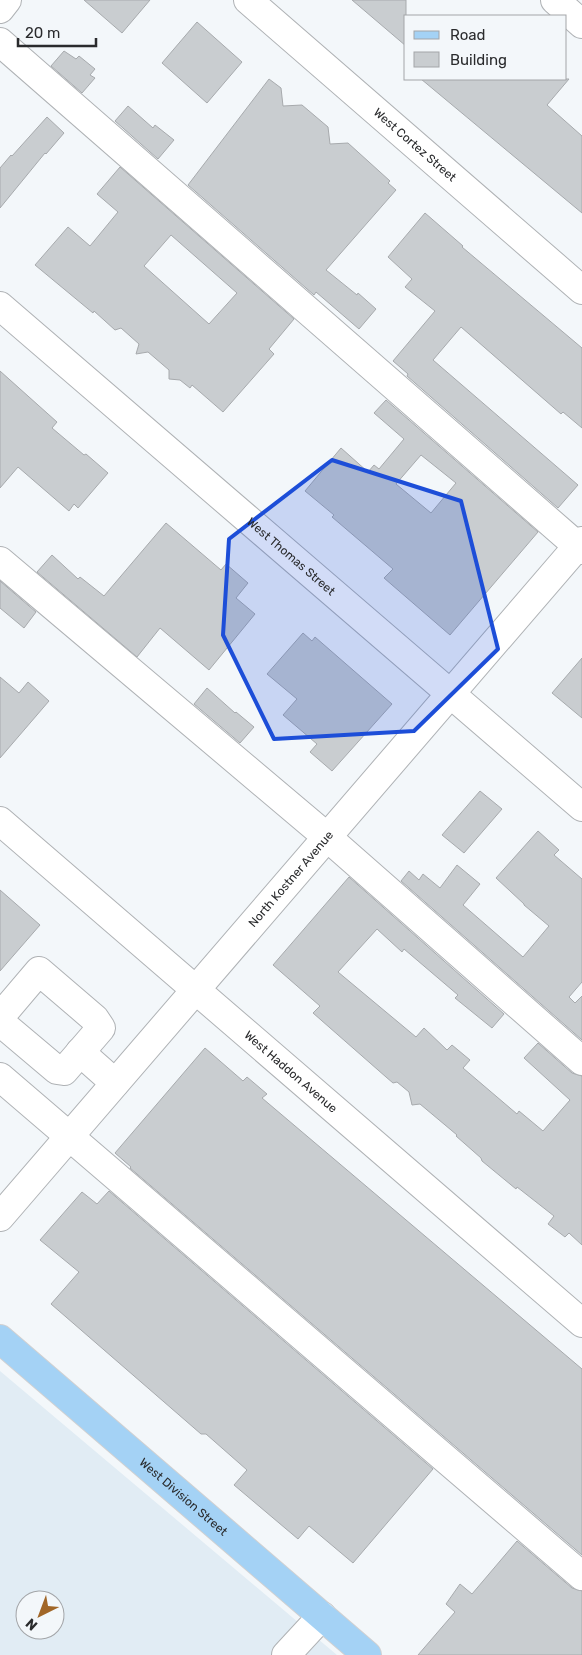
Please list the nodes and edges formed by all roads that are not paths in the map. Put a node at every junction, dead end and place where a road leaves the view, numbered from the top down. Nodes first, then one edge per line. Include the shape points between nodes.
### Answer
1 (8, 0) edge
2 (248, 0) edge
3 (555, 0) edge
4 (0, 9) edge
5 (582, 24) edge
6 (0, 42) edge
7 (582, 290) edge
8 (0, 306) edge
9 (581, 546) edge
10 (0, 560) edge
11 (450, 694) junction
12 (582, 807) edge
13 (0, 821) edge
14 (327, 837) junction
15 (196, 990) junction
16 (0, 1017) edge
17 (0, 1022) edge
18 (80, 1052) junction
19 (582, 1061) edge
20 (0, 1077) edge
21 (115, 1083) junction
22 (69, 1137) junction
23 (0, 1217) edge
24 (582, 1323) edge
25 (0, 1339) edge
26 (582, 1576) edge
27 (322, 1616) junction
28 (286, 1655) edge
29 (367, 1655) edge

1 - 4 street
2 - 7 street, West Cortez Street
3 - 5 street
6 - 9 street
8 - 11 street, West Thomas Street
9 - 11 street, North Kostner Avenue
10 - 14 street
11 - 12 street, West Thomas Street
11 - 14 street, North Kostner Avenue
13 - 15 street, West Haddon Avenue
14 - 15 street, North Kostner Avenue
14 - 19 street
15 - 21 street, North Kostner Avenue
15 - 24 street, West Haddon Avenue
16 - 18 street via 39,971 95,1019 101,1028
17 - 18 street via 57,1070 64,1071
18 - 21 street
20 - 22 street
21 - 22 street, North Kostner Avenue
22 - 23 street, North Kostner Avenue
22 - 26 street
25 - 27 main road, West Division Street
27 - 28 street
27 - 29 main road, West Division Street

